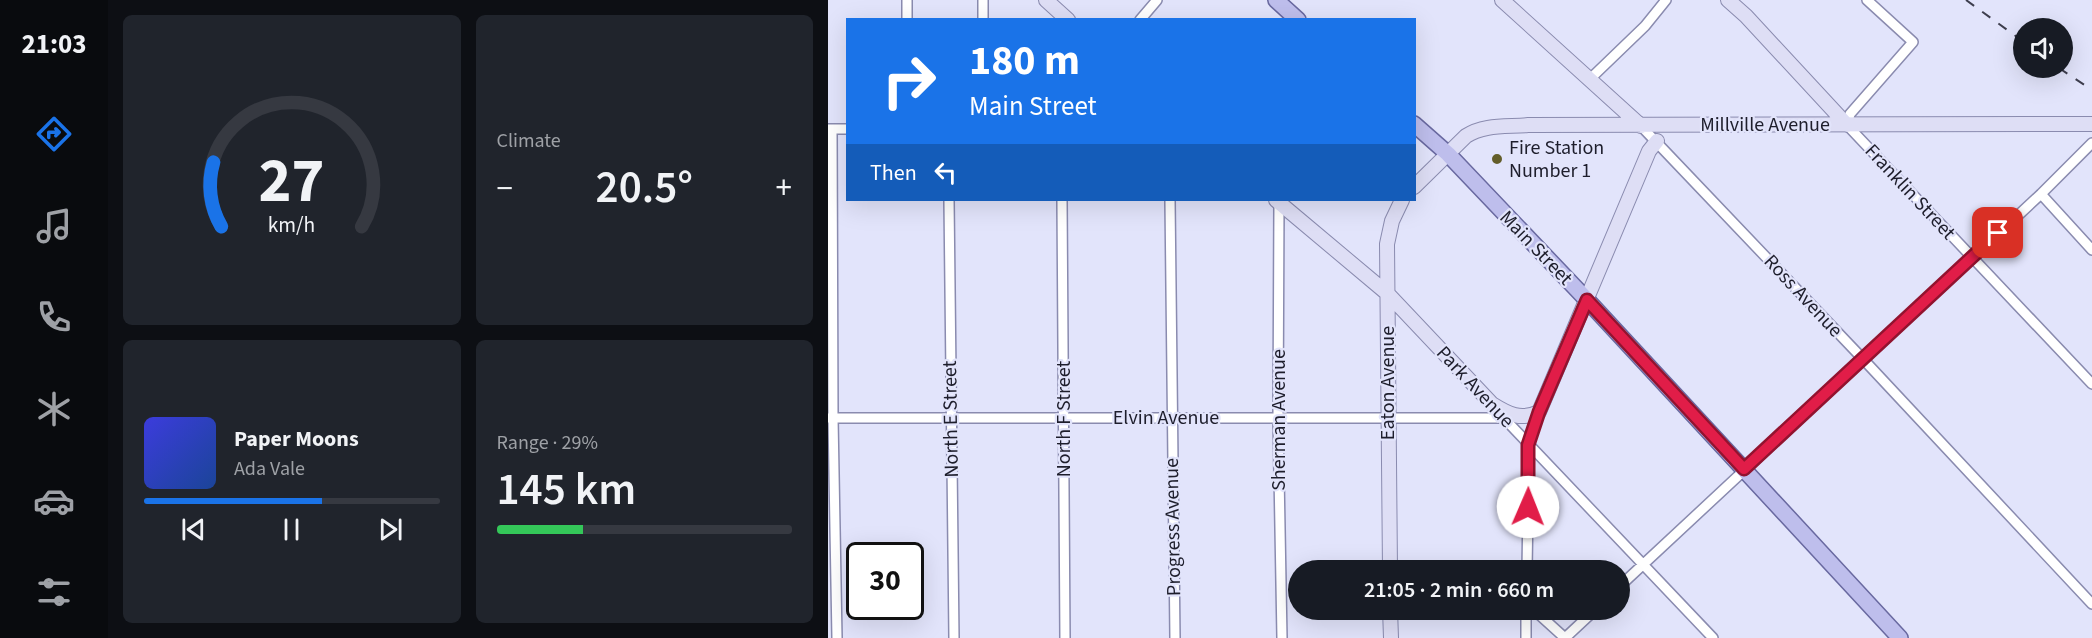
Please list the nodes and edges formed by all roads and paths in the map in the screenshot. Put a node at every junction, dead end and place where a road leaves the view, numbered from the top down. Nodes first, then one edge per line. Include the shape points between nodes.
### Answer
1 (907, 0) edge
2 (983, 0) edge
3 (1046, 0) edge
4 (1157, 0) edge
5 (1276, 0) edge
6 (1502, 0) edge
7 (1666, 0) edge
8 (1728, 0) edge
9 (1867, 0) edge
10 (907, 18) edge
11 (983, 18) edge
12 (1066, 18) edge
13 (1142, 18) edge
14 (1296, 18) edge
15 (1590, 79) junction
16 (1847, 124) junction
17 (2092, 124) edge
18 (1416, 125) edge
19 (1641, 126) junction
20 (830, 129) edge
21 (846, 129) edge
22 (1657, 141) junction
23 (2092, 143) edge
24 (1448, 154) junction
25 (1416, 185) edge
26 (2041, 194) junction
27 (949, 201) edge
28 (1062, 201) edge
29 (1170, 201) edge
30 (1278, 201) edge
31 (1402, 201) edge
32 (2092, 250) edge
33 (1971, 257) junction
34 (1388, 294) junction
35 (1587, 300) junction
36 (1863, 359) junction
37 (2092, 384) edge
38 (1492, 404) junction
39 (1539, 412) junction
40 (830, 418) edge
41 (951, 418) junction
42 (1064, 418) junction
43 (1171, 418) junction
44 (1504, 418) junction
45 (1278, 419) junction
46 (1389, 419) junction
47 (1528, 445) junction
48 (1744, 469) junction
49 (1390, 560) edge
50 (1527, 560) edge
51 (1643, 565) junction
52 (1630, 577) edge
53 (2092, 604) edge
54 (1390, 620) edge
55 (1526, 620) edge
56 (1545, 620) edge
57 (1584, 620) edge
58 (837, 638) edge
59 (954, 638) edge
60 (1065, 638) edge
61 (1175, 638) edge
62 (1282, 638) edge
63 (1391, 638) edge
64 (1526, 638) edge
65 (1565, 638) edge
66 (1713, 638) edge
67 (1900, 638) edge

1 - 10 street
2 - 11 street
3 - 12 main road
4 - 13 street
5 - 14 main road
6 - 15 main road, Ross Avenue
7 - 15 street via 1646,26
8 - 16 main road, Franklin Street
9 - 16 street via 1913,42 1850,114
15 - 19 main road, Ross Avenue
16 - 17 main road, Millville Avenue
16 - 19 main road, Millville Avenue
16 - 33 street, Franklin Street
18 - 24 main road, Main Street
19 - 22 street, Ross Avenue
19 - 24 main road, Millville Avenue via 1486,128 1466,136
20 - 21 street
20 - 40 street
22 - 35 main road via 1649,151
22 - 36 street, Ross Avenue
23 - 26 street
24 - 25 main road
24 - 35 main road, Main Street
26 - 32 street
26 - 33 street
27 - 41 street, North E Street
28 - 42 street, North F Street
29 - 43 street, Progress Avenue
30 - 34 main road, Park Avenue
30 - 45 street, Sherman Avenue
31 - 34 main road, Eaton Avenue via 1389,232
33 - 36 street
33 - 37 street, Franklin Street
34 - 38 main road, Park Avenue
34 - 46 main road, Eaton Avenue
35 - 39 main road
35 - 48 main road, Main Street
36 - 48 street
36 - 53 street, Ross Avenue
38 - 39 main road via 1517,416 1529,417
38 - 44 street, Park Avenue
39 - 47 street
40 - 41 street, Elvin Avenue
40 - 58 street
41 - 42 street, Elvin Avenue
41 - 59 street, North E Street
42 - 43 street, Elvin Avenue
42 - 60 street, North F Street
43 - 45 street, Elvin Avenue
43 - 61 street, Progress Avenue
44 - 46 street, Elvin Avenue
44 - 47 street, Park Avenue
45 - 46 street, Elvin Avenue
45 - 62 street, Sherman Avenue
46 - 49 main road, Eaton Avenue
47 - 50 street
47 - 51 street, Park Avenue
48 - 51 street
48 - 67 main road, Main Street
51 - 52 street
51 - 66 street, Park Avenue
54 - 63 main road
55 - 64 street
56 - 65 street
57 - 65 street

